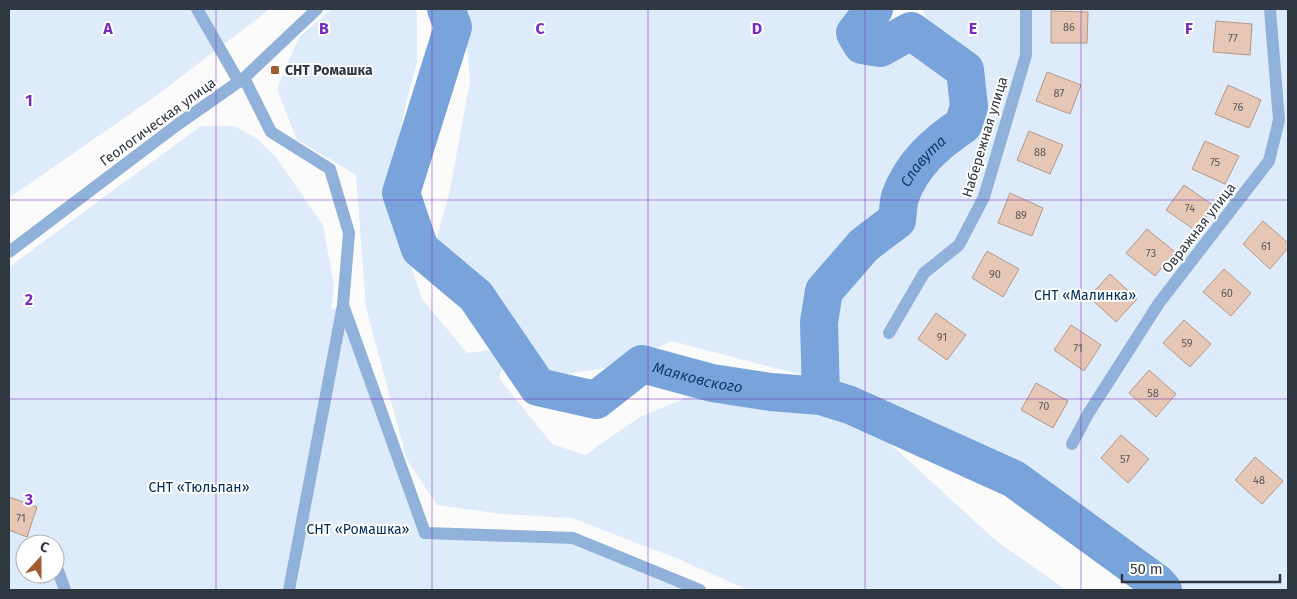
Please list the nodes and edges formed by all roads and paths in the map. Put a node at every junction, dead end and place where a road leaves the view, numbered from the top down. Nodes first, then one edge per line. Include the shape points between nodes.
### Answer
1 (197, 9) edge
2 (317, 9) edge
3 (1026, 9) edge
4 (1270, 9) edge
5 (242, 80) junction
6 (9, 252) edge
7 (343, 305) junction
8 (889, 333) dead end
9 (1072, 444) dead end
10 (289, 590) edge
11 (700, 590) edge

1 - 5 street
2 - 5 street, Геологическая улица
3 - 8 street, Набережная улица via 1026,55 984,197 959,245 924,273
4 - 9 street, Овражная улица via 1279,120 1269,160 1159,303
5 - 6 street, Геологическая улица
5 - 7 street via 271,132 330,169 349,233
7 - 10 street
7 - 11 street via 424,533 573,538

